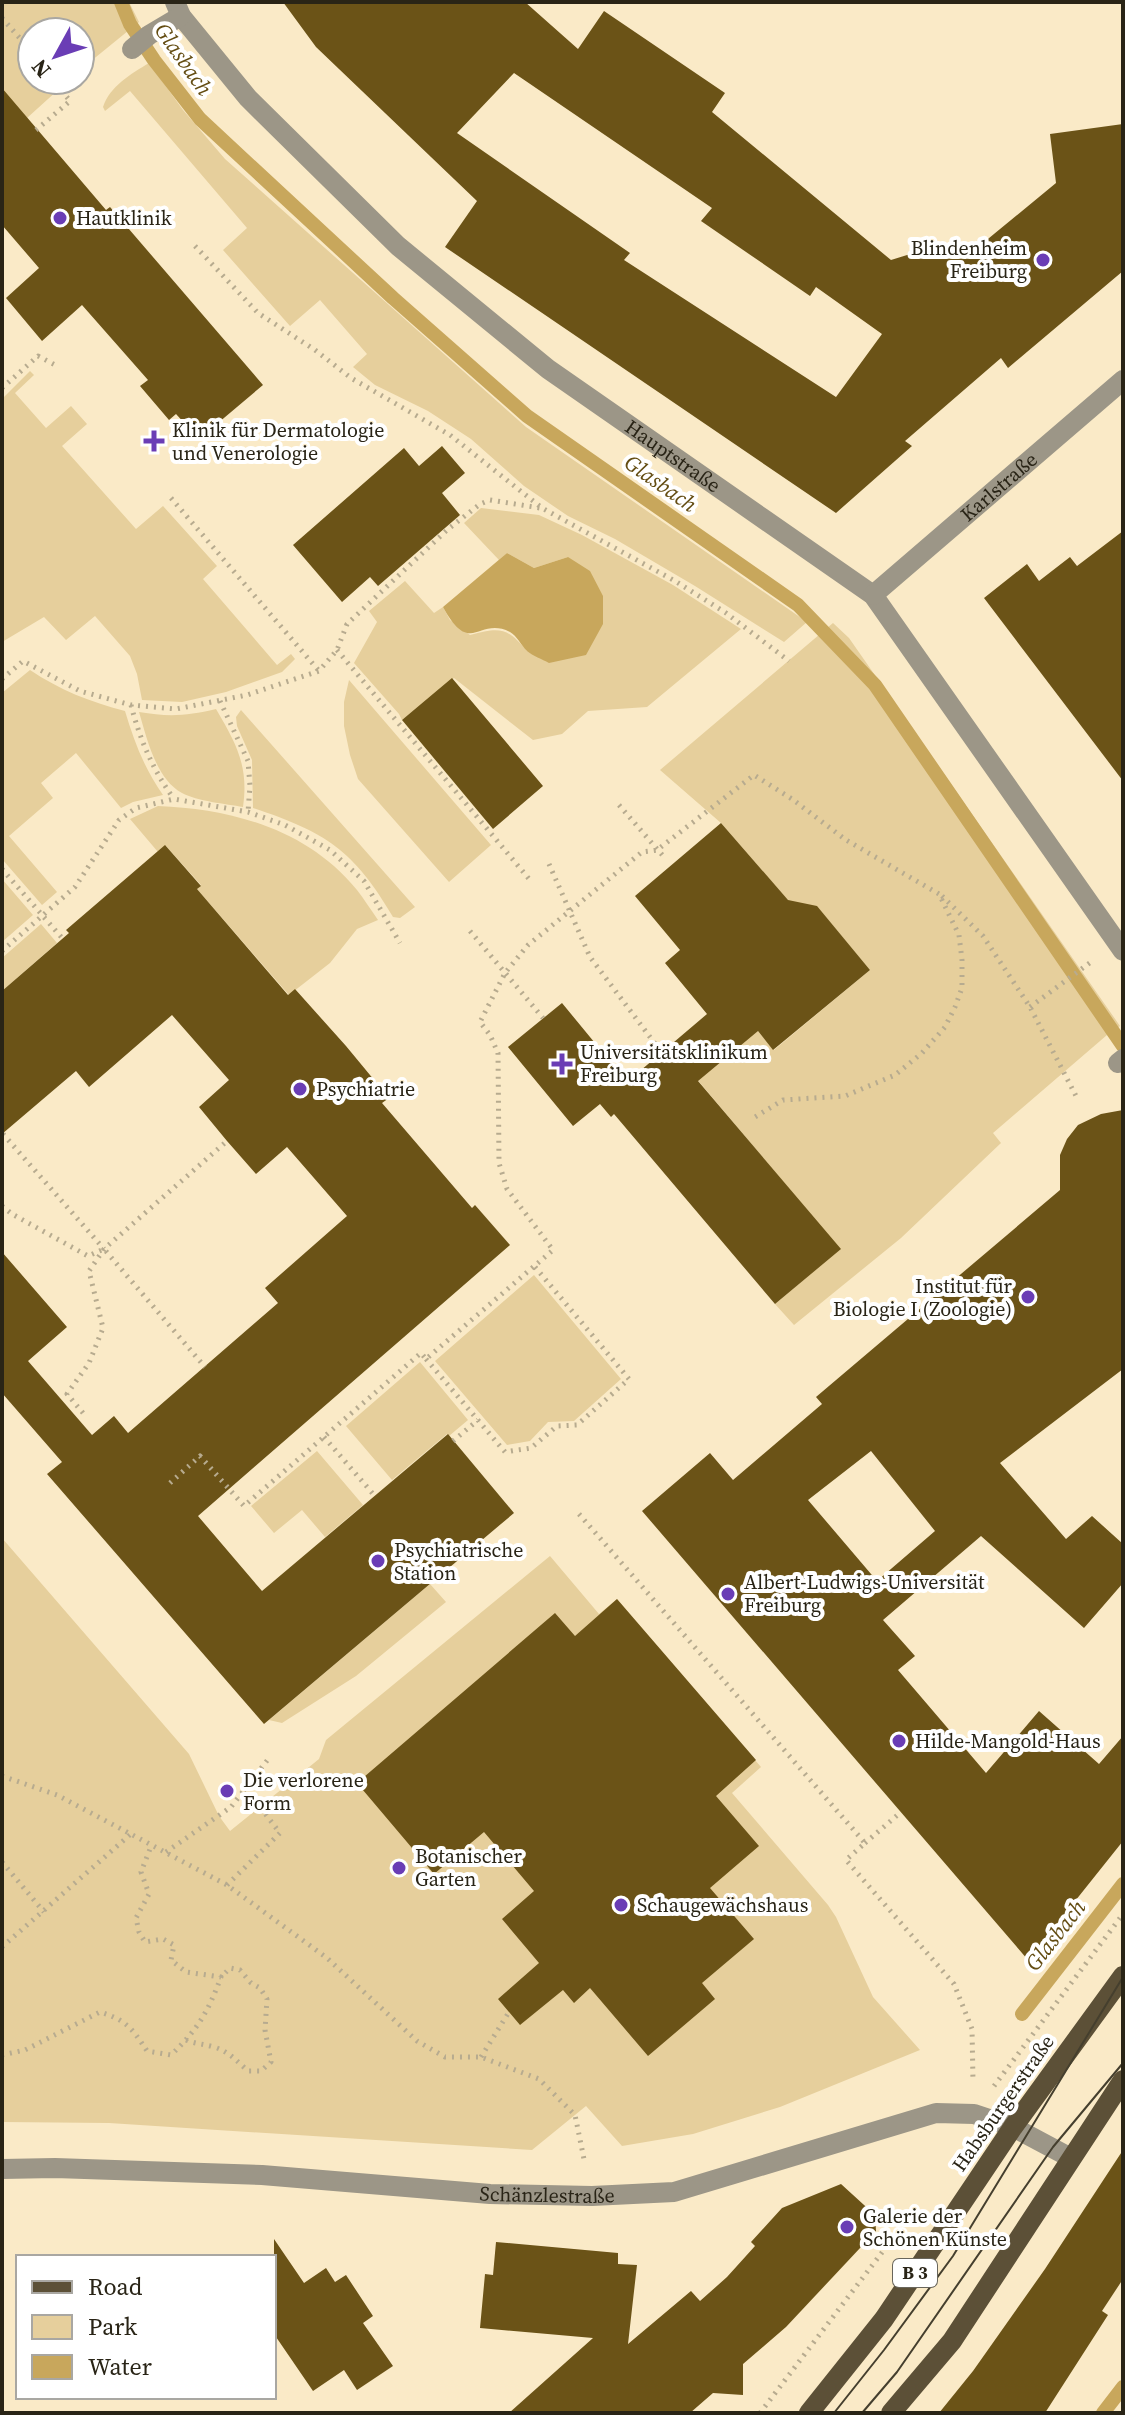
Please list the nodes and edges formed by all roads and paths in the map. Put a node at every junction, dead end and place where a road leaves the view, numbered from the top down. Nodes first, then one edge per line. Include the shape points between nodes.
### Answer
1 (178, 9) edge
2 (2, 18) edge
3 (16, 34) edge
4 (132, 49) dead end
5 (66, 96) edge
6 (36, 130) dead end
7 (195, 246) dead end
8 (59, 367) dead end
9 (1123, 380) edge
10 (2, 388) edge
11 (171, 498) dead end
12 (542, 508) junction
13 (873, 595) junction
14 (337, 650) junction
15 (789, 661) dead end
16 (319, 671) junction
17 (2, 679) edge
18 (220, 701) junction
19 (131, 705) junction
20 (174, 799) junction
21 (619, 805) dead end
22 (248, 812) junction
23 (657, 850) junction
24 (664, 857) dead end
25 (549, 864) dead end
26 (2, 869) edge
27 (530, 880) dead end
28 (939, 894) junction
29 (570, 911) junction
30 (43, 917) junction
31 (470, 931) dead end
32 (63, 939) dead end
33 (400, 943) dead end
34 (2, 951) edge
35 (1123, 951) edge
36 (1081, 970) dead end
37 (505, 973) junction
38 (1030, 1007) junction
39 (543, 1018) dead end
40 (662, 1053) dead end
41 (1076, 1096) dead end
42 (755, 1117) dead end
43 (3, 1134) edge
44 (227, 1141) dead end
45 (2, 1206) edge
46 (104, 1249) junction
47 (535, 1267) junction
48 (426, 1359) junction
49 (205, 1367) dead end
50 (83, 1413) dead end
51 (478, 1420) junction
52 (324, 1437) junction
53 (453, 1441) dead end
54 (170, 1483) dead end
55 (374, 1495) dead end
56 (579, 1514) dead end
57 (269, 1758) dead end
58 (2, 1776) edge
59 (246, 1789) junction
60 (901, 1812) dead end
61 (132, 1833) junction
62 (865, 1843) junction
63 (152, 1844) junction
64 (166, 1852) junction
65 (2, 1862) edge
66 (227, 1885) junction
67 (44, 1912) junction
68 (1123, 1914) edge
69 (2, 1947) edge
70 (1123, 1976) edge
71 (221, 1977) junction
72 (509, 2012) dead end
73 (186, 2040) junction
74 (2, 2055) edge
75 (481, 2057) junction
76 (1123, 2080) edge
77 (974, 2114) junction
78 (1013, 2127) junction
79 (1071, 2158) junction
80 (2, 2169) edge
81 (592, 2196) junction
82 (905, 2223) dead end
83 (760, 2413) edge
84 (809, 2413) edge
85 (891, 2413) edge

1 - 4 street
1 - 13 street, Hauptstraße via 248,98 409,255 548,369
2 - 3 path
5 - 6 path via 70,101
7 - 12 path via 258,313 351,378 450,435
8 - 10 path via 38,356
9 - 13 street, Karlstraße
11 - 16 path
12 - 14 path via 490,500 480,504 347,624
12 - 15 path via 675,581
13 - 35 street, Hauptstraße
14 - 16 path
14 - 27 path
16 - 18 path
17 - 19 path via 23,661 80,691
18 - 19 path via 176,709
18 - 22 path via 248,761
19 - 20 path via 145,749
20 - 22 path
20 - 30 path via 136,808 119,820 75,887
21 - 23 path
22 - 33 path via 330,850 364,881
23 - 24 path
23 - 28 path via 754,775 846,840
23 - 29 path via 642,852
25 - 29 path
26 - 30 path
28 - 38 path via 983,936
28 - 42 path via 959,935 962,960 962,988 945,1027 895,1075 845,1096 783,1100
29 - 37 path via 528,945
29 - 40 path via 590,957
30 - 32 path
30 - 34 path
31 - 37 path
36 - 38 path
37 - 39 path
37 - 47 path via 480,1022 498,1053 499,1163 507,1189 553,1250
38 - 41 path
43 - 46 path
44 - 46 path
45 - 46 path via 88,1256
46 - 49 path
46 - 50 path via 89,1271 103,1328 89,1363 67,1394
47 - 48 path
47 - 51 path via 629,1379 577,1425 557,1426 531,1448 505,1452
48 - 51 path
48 - 52 path via 421,1353
51 - 53 path
52 - 54 path via 244,1506 200,1456
52 - 55 path
56 - 62 path
57 - 59 path
58 - 61 path via 57,1795
59 - 64 path via 231,1807
59 - 66 path via 280,1833
60 - 62 path
61 - 63 path
61 - 67 path
62 - 77 path via 846,1860 954,1984 972,2029
63 - 64 path
63 - 71 path via 141,1872 149,1894 136,1918 139,1932 145,1942 163,1939 174,1945 171,1960 186,1972
64 - 66 path
65 - 67 path
66 - 75 path via 327,1958 417,2041 445,2057
67 - 69 path
68 - 77 path
70 - 78 main road, Habsburgerstraße / B 3
71 - 73 path via 209,2009
71 - 73 path via 230,1968 240,1970 267,1999 271,2062 261,2071 248,2071 231,2055
72 - 75 path
73 - 74 path via 171,2055 147,2051 133,2029 100,2012 25,2050
75 - 81 path via 539,2079 575,2115
76 - 79 main road
77 - 78 street, Schänzlestraße
77 - 81 street, Schänzlestraße via 936,2113 674,2192
78 - 79 street, Schänzlestraße
78 - 84 main road, Habsburgerstraße / B 3 via 884,2319
79 - 85 main road via 952,2341
80 - 81 street, Schänzlestraße via 262,2175 490,2194
82 - 83 path

